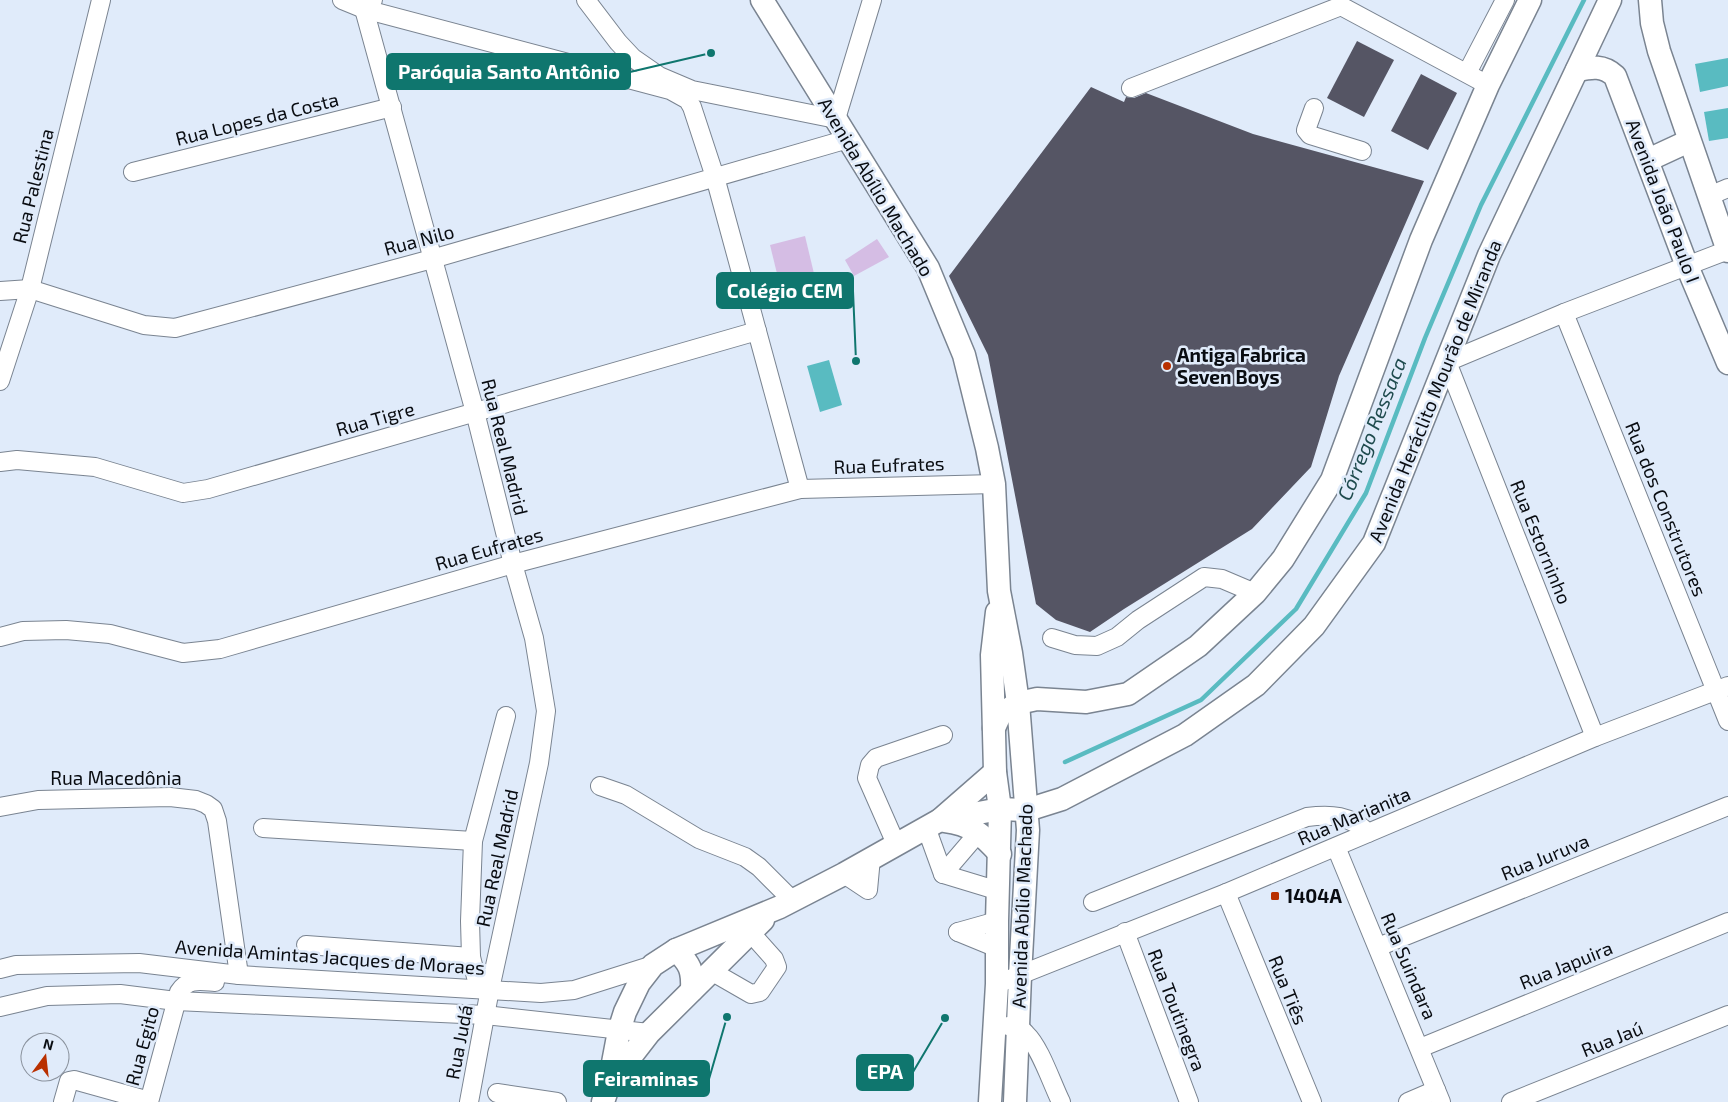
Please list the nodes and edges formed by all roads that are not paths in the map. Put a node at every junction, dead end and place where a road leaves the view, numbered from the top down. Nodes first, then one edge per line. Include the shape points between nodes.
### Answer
1 (101, 0) edge
2 (342, 0) edge
3 (586, 0) edge
4 (762, 0) edge
5 (872, 0) edge
6 (1505, 0) edge
7 (1530, 0) edge
8 (1610, 0) edge
9 (1650, 0) edge
10 (1342, 3) edge
11 (369, 4) edge
12 (1577, 70) junction
13 (1467, 73) junction
14 (1488, 85) junction
15 (1131, 88) dead end
16 (392, 106) junction
17 (1314, 108) dead end
18 (836, 119) junction
19 (848, 139) junction
20 (1689, 141) junction
21 (1362, 151) dead end
22 (1648, 160) junction
23 (133, 172) dead end
24 (715, 177) junction
25 (1719, 192) edge
26 (1728, 250) edge
27 (432, 259) junction
28 (1687, 266) junction
29 (30, 289) junction
30 (0, 291) edge
31 (1564, 313) junction
32 (757, 331) junction
33 (1446, 362) junction
34 (1728, 363) edge
35 (0, 381) edge
36 (475, 412) junction
37 (0, 462) edge
38 (994, 484) junction
39 (800, 489) junction
40 (513, 564) junction
41 (1000, 591) junction
42 (1255, 593) junction
43 (0, 637) edge
44 (1052, 638) dead end
45 (1722, 689) edge
46 (1018, 703) junction
47 (506, 716) dead end
48 (1728, 720) edge
49 (994, 728) junction
50 (943, 735) dead end
51 (1595, 738) junction
52 (996, 772) junction
53 (600, 786) dead end
54 (1728, 806) edge
55 (0, 807) edge
56 (1000, 809) junction
57 (1027, 820) junction
58 (933, 824) junction
59 (263, 828) dead end
60 (979, 832) junction
61 (1368, 833) junction
62 (473, 840) junction
63 (896, 844) junction
64 (1336, 847) junction
65 (1000, 854) junction
66 (943, 874) junction
67 (999, 892) junction
68 (1226, 893) junction
69 (1092, 902) dead end
70 (784, 905) junction
71 (997, 921) junction
72 (1728, 922) edge
73 (750, 932) junction
74 (1125, 932) junction
75 (306, 945) dead end
76 (1378, 947) junction
77 (997, 948) junction
78 (676, 950) junction
79 (471, 957) junction
80 (653, 965) junction
81 (0, 969) edge
82 (711, 971) junction
83 (239, 975) junction
84 (1020, 976) junction
85 (997, 984) junction
86 (484, 989) junction
87 (692, 990) junction
88 (176, 1001) junction
89 (0, 1007) edge
90 (1728, 1015) edge
91 (485, 1016) junction
92 (995, 1024) junction
93 (1018, 1027) junction
94 (619, 1031) junction
95 (649, 1034) junction
96 (1420, 1048) junction
97 (498, 1093) dead end
98 (606, 1093) edge
99 (1439, 1096) edge
100 (149, 1101) edge
101 (64, 1102) edge
102 (469, 1102) edge
103 (557, 1102) edge
104 (990, 1102) edge
105 (1015, 1102) edge
106 (1061, 1102) edge
107 (1189, 1102) edge
108 (1312, 1102) edge
109 (1408, 1102) edge
110 (1511, 1102) edge

1 - 29 street, Rua Palestina
2 - 11 street
3 - 18 street via 618,42 640,64 659,76 692,90
4 - 18 main road, Avenida Abílio Machado
5 - 18 street
6 - 13 street
7 - 14 main road
8 - 12 main road, Avenida Heráclito Mourão de Miranda
9 - 20 main road via 1659,51
10 - 13 street
10 - 15 street
11 - 16 street, Rua Real Madrid
11 - 24 street via 670,90 688,100 692,107
12 - 22 main road, Avenida João Paulo I via 1601,67 1615,76
12 - 33 main road, Avenida Heráclito Mourão de Miranda via 1489,255
13 - 14 street
14 - 42 main road via 1421,240 1332,480 1282,559
16 - 23 street, Rua Lopes da Costa
16 - 27 street, Rua Real Madrid
17 - 21 street via 1306,130 1310,134
18 - 19 main road, Avenida Abílio Machado
19 - 24 street, Rua Nilo
19 - 38 main road, Avenida Abílio Machado via 928,268 964,355
20 - 22 main road
20 - 25 main road
22 - 28 main road, Avenida João Paulo I
24 - 27 street, Rua Nilo
24 - 32 street
25 - 26 main road
26 - 28 street
27 - 29 street, Rua Nilo via 175,328 144,325
27 - 36 street, Rua Real Madrid
28 - 31 street
28 - 34 main road, Avenida João Paulo I
29 - 30 street, Rua Nilo
29 - 35 street, Rua Palestina
31 - 33 street
31 - 45 street, Rua dos Construtores
32 - 36 street, Rua Tigre
32 - 39 street
33 - 51 street, Rua Estorninho
33 - 57 main road, Avenida Heráclito Mourão de Miranda via 1374,543 1314,626 1256,684 1186,735
36 - 37 street, Rua Tigre via 208,489 183,493 95,467 17,460
36 - 40 street, Rua Real Madrid
38 - 39 street, Rua Eufrates
38 - 41 main road, Avenida Abílio Machado
39 - 40 street, Rua Eufrates
40 - 43 street, Rua Eufrates via 220,649 183,653 110,634 66,630 23,632
40 - 86 street, Rua Real Madrid via 534,638 546,710 539,763
41 - 46 main road, Avenida Abílio Machado
41 - 49 main road, Avenida Abílio Machado via 992,655
42 - 44 street via 1222,579 1204,578 1097,646 1074,645
42 - 46 main road via 1198,646 1128,694 1086,702 1037,699
45 - 48 street, Rua dos Construtores
45 - 51 street, Rua Marianita
46 - 49 main road via 1000,715
46 - 57 main road, Avenida Abílio Machado
47 - 62 street
49 - 52 main road, Avenida Abílio Machado
50 - 63 street via 876,758 870,765 867,778
51 - 61 street, Rua Marianita
52 - 56 main road, Avenida Abílio Machado
52 - 58 main road
53 - 70 street via 626,795 699,839 745,857 760,867
54 - 76 street, Rua Juruva
55 - 83 street, Rua Macedônia via 38,800 170,797 206,804 213,809 217,821
56 - 57 main road, Avenida Heráclito Mourão de Miranda
56 - 58 main road, Avenida Heráclito Mourão de Miranda
56 - 65 main road, Avenida Abílio Machado
57 - 84 main road, Avenida Abílio Machado
58 - 60 main road via 955,822
58 - 63 main road
58 - 66 street
59 - 62 street
60 - 65 main road
60 - 66 street
61 - 64 street, Rua Marianita
61 - 69 street via 1358,824 1339,816 1307,817
62 - 79 street
63 - 70 main road
64 - 68 street, Rua Marianita
64 - 76 street, Rua Suindara
65 - 67 main road, Avenida Abílio Machado
66 - 67 street
67 - 71 main road, Avenida Abílio Machado
68 - 74 street, Rua Marianita
68 - 108 street, Rua Tiês
70 - 73 main road
70 - 78 main road
71 - 77 main road, Avenida Abílio Machado
71 - 77 street via 958,932
72 - 96 street, Rua Japuira
73 - 82 main road
73 - 82 street via 778,967 760,992 751,994
74 - 84 street, Rua Marianita
74 - 107 street, Rua Toutinegra
75 - 79 street
76 - 96 street, Rua Suindara
77 - 85 main road, Avenida Abílio Machado
78 - 80 main road
78 - 87 main road via 690,967
79 - 86 street
80 - 86 street, Avenida Amintas Jacques de Moraes via 574,990 541,993
80 - 94 main road via 632,996
81 - 83 street, Avenida Amintas Jacques de Moraes via 16,965 139,963
82 - 87 main road
83 - 86 street, Avenida Amintas Jacques de Moraes
83 - 88 street via 218,982 190,982 183,986
84 - 85 street, Rua Marianita
84 - 93 main road, Avenida Abílio Machado
85 - 92 main road, Avenida Abílio Machado
86 - 91 street, Rua Judá
87 - 95 main road
88 - 89 street via 120,994 47,996
88 - 91 street
88 - 100 street, Rua Egito
90 - 110 street, Rua Jaú
91 - 94 street
91 - 102 street, Rua Judá
92 - 93 street
92 - 104 main road, Avenida Abílio Machado
93 - 105 main road, Avenida Abílio Machado
93 - 106 street via 1037,1049
94 - 95 street
94 - 98 main road
95 - 98 main road
96 - 99 street, Rua Suindara
97 - 103 street
99 - 109 street
100 - 101 street via 74,1080 69,1082

